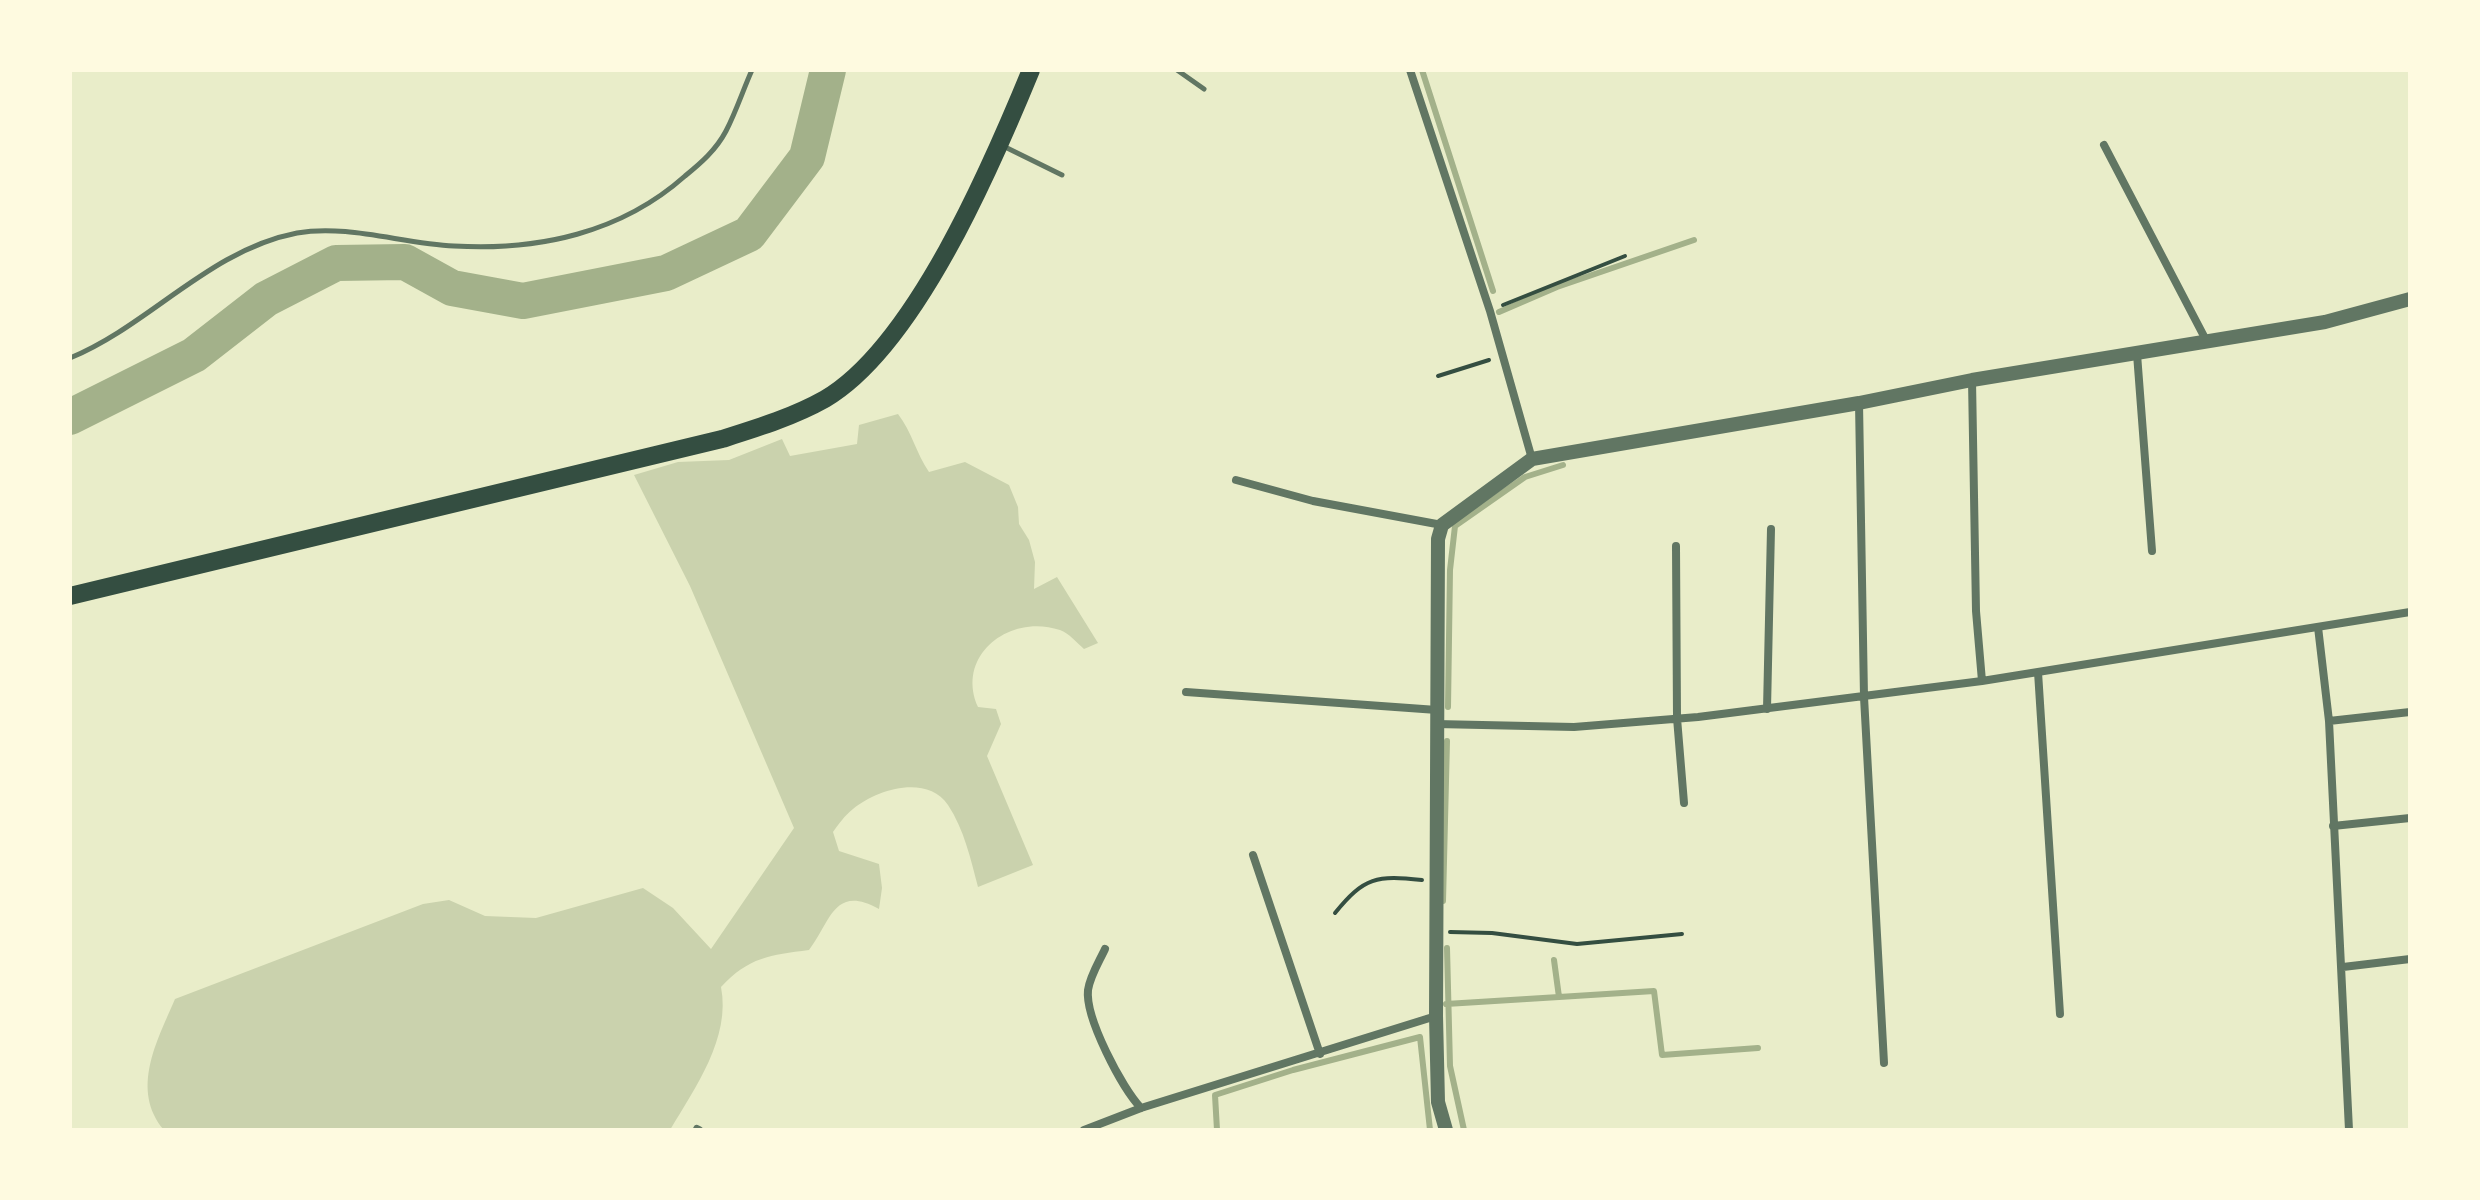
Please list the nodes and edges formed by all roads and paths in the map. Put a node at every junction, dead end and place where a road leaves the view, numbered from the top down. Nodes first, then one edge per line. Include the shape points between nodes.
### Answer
1 (752, 70) edge
2 (1031, 70) edge
3 (1177, 70) edge
4 (1410, 70) edge
5 (1204, 89) dead end
6 (1000, 145) junction
7 (2104, 145) dead end
8 (1062, 175) dead end
9 (1625, 256) dead end
10 (2410, 299) edge
11 (1490, 311) junction
12 (2207, 342) junction
13 (2137, 354) junction
14 (1503, 356) junction
15 (70, 358) edge
16 (1438, 376) dead end
17 (1972, 380) junction
18 (1859, 403) junction
19 (1532, 459) junction
20 (1236, 480) dead end
21 (1442, 525) junction
22 (1771, 529) dead end
23 (1676, 546) dead end
24 (2152, 551) dead end
25 (70, 596) edge
26 (2410, 612) edge
27 (2318, 627) junction
28 (2038, 672) junction
29 (1982, 681) junction
30 (1186, 692) dead end
31 (1864, 697) junction
32 (1767, 709) junction
33 (2410, 712) edge
34 (1436, 717) junction
35 (1677, 718) junction
36 (2329, 721) junction
37 (1684, 803) dead end
38 (2410, 818) edge
39 (2333, 826) junction
40 (1253, 855) dead end
41 (1436, 881) junction
42 (1335, 913) dead end
43 (1436, 929) junction
44 (1682, 934) dead end
45 (1105, 949) dead end
46 (2410, 959) edge
47 (2343, 967) junction
48 (2060, 1014) dead end
49 (1436, 1016) junction
50 (1320, 1054) junction
51 (1884, 1063) dead end
52 (1141, 1108) junction
53 (1084, 1130) edge
54 (1446, 1130) edge
55 (2349, 1130) edge

1 - 15 lane via 709,156 618,223 533,243 470,246 356,233 299,233 232,257 131,327
2 - 6 main road
3 - 5 lane
4 - 11 street
6 - 8 lane
6 - 25 main road via 920,293 866,367 827,398 792,415 722,439
7 - 12 street
9 - 11 path
10 - 12 street via 2325,322
11 - 14 street
12 - 13 street
13 - 17 street
13 - 24 street
14 - 16 path
14 - 19 street
17 - 18 street
17 - 29 street
18 - 19 street
18 - 31 street
19 - 21 street
20 - 21 street via 1313,501
21 - 34 street
22 - 32 street
23 - 35 street
26 - 27 street
27 - 28 street
27 - 36 street
28 - 29 street
28 - 48 street
29 - 31 street
30 - 34 street
31 - 32 street
31 - 51 street
32 - 35 street
33 - 36 street
34 - 35 street via 1574,727
34 - 41 street
35 - 37 street
36 - 39 street
38 - 39 street
39 - 47 street
40 - 50 street
41 - 42 path via 1376,878 1353,890
41 - 43 street
43 - 44 path via 1577,944
43 - 49 street
45 - 52 street via 1089,986 1089,1002 1116,1073
46 - 47 street
47 - 55 street
49 - 50 street
49 - 54 street via 1438,1102
50 - 52 street
52 - 53 street

